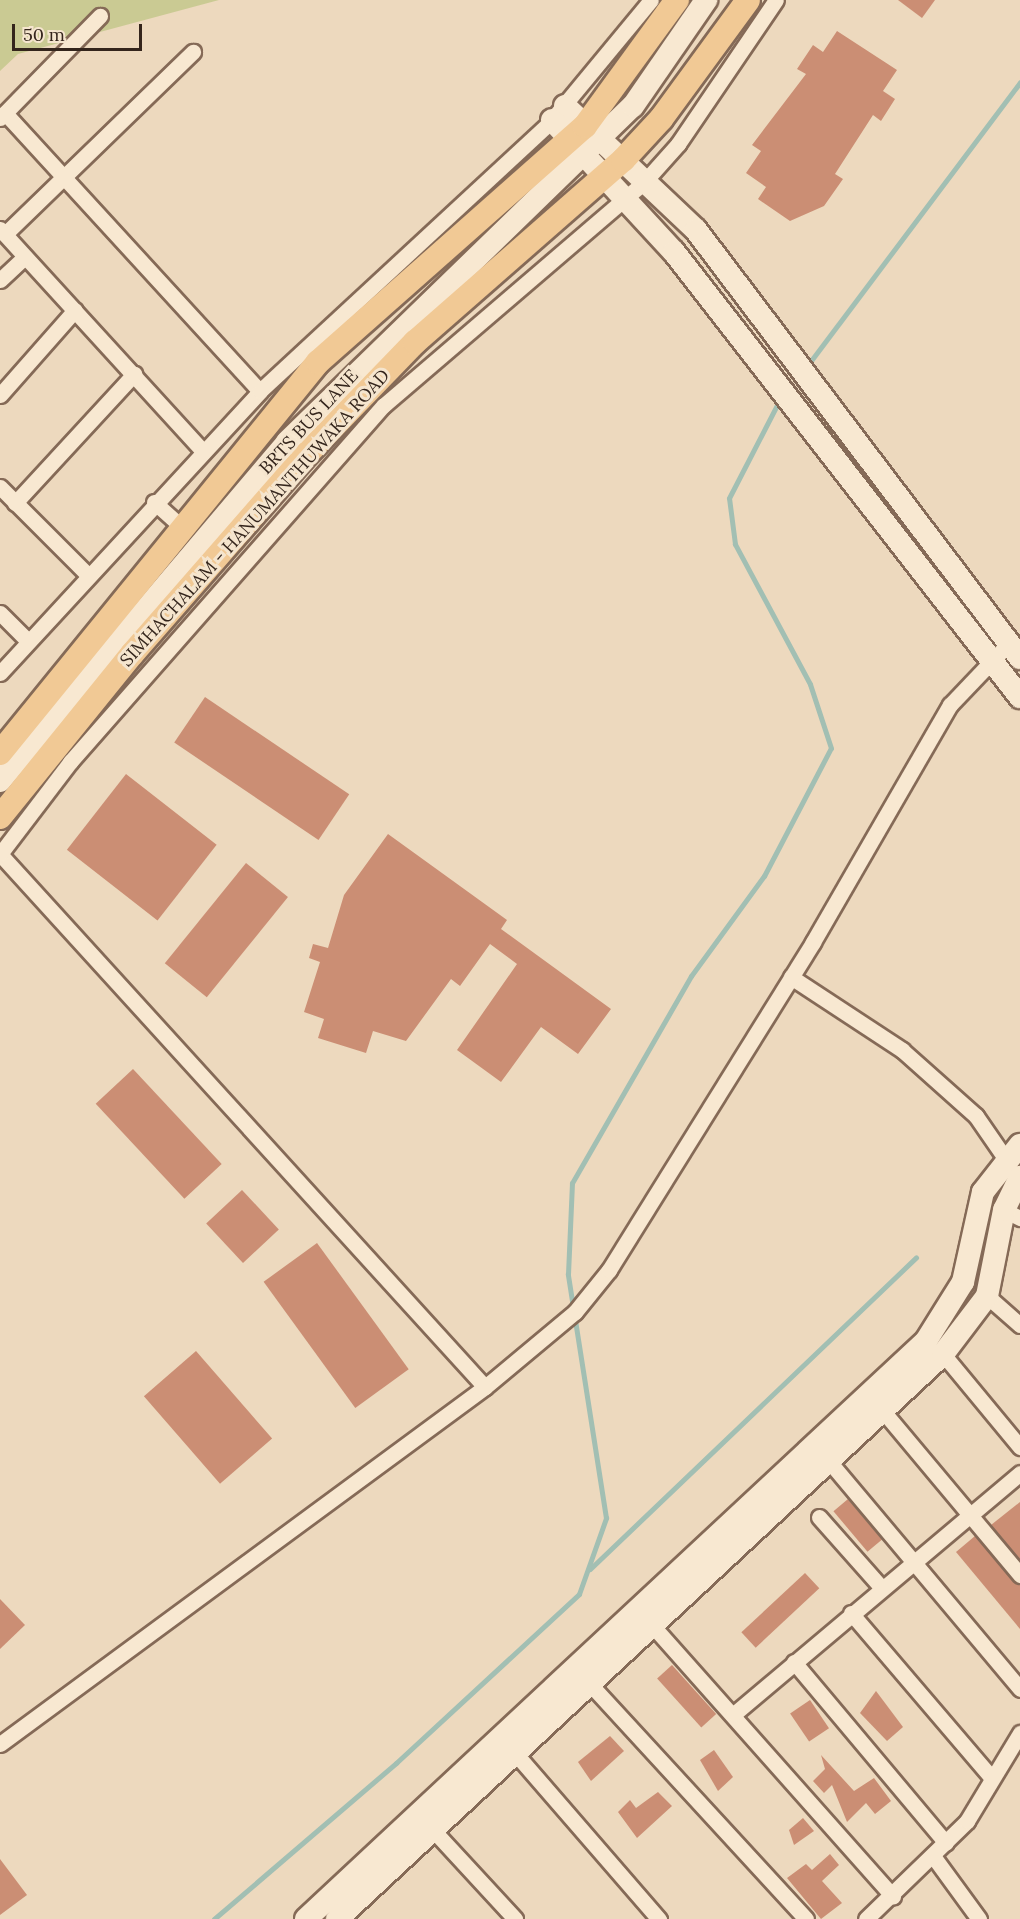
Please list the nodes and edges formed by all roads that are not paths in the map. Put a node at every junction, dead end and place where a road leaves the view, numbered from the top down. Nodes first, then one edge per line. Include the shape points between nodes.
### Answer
1 (651, 0) edge
2 (677, 0) edge
3 (706, 0) edge
4 (748, 0) edge
5 (776, 0) edge
6 (100, 16) dead end
7 (193, 52) dead end
8 (558, 113) junction
9 (2, 116) edge
10 (586, 140) junction
11 (615, 168) junction
12 (66, 175) junction
13 (645, 180) junction
14 (629, 198) junction
15 (3, 232) edge
16 (25, 257) junction
17 (0, 280) edge
18 (75, 310) junction
19 (134, 374) junction
20 (260, 391) junction
21 (0, 395) edge
22 (202, 450) junction
23 (0, 487) edge
24 (15, 502) junction
25 (154, 502) junction
26 (184, 529) junction
27 (88, 575) junction
28 (0, 613) edge
29 (27, 640) junction
30 (1014, 650) edge
31 (992, 660) junction
32 (0, 673) edge
33 (1020, 697) edge
34 (0, 753) edge
35 (0, 780) edge
36 (0, 817) edge
37 (791, 977) junction
38 (1013, 1152) edge
39 (1020, 1177) edge
40 (1012, 1214) edge
41 (987, 1296) junction
42 (1020, 1325) edge
43 (943, 1354) junction
44 (485, 1387) junction
45 (883, 1411) junction
46 (1020, 1447) edge
47 (822, 1452) junction
48 (1020, 1473) edge
49 (970, 1514) junction
50 (819, 1517) dead end
51 (911, 1562) junction
52 (1020, 1575) edge
53 (881, 1587) junction
54 (851, 1613) junction
55 (652, 1625) junction
56 (794, 1662) junction
57 (590, 1684) junction
58 (1020, 1689) edge
59 (734, 1714) junction
60 (1020, 1733) edge
61 (0, 1744) edge
62 (515, 1753) junction
63 (992, 1778) junction
64 (433, 1830) junction
65 (946, 1843) junction
66 (933, 1856) junction
67 (892, 1896) junction
68 (342, 1911) edge
69 (306, 1919) edge
70 (515, 1919) edge
71 (659, 1919) edge
72 (806, 1919) edge
73 (866, 1919) edge
74 (980, 1919) edge

1 - 8 street
2 - 10 main road
3 - 10 street, BRTS BUS LANE via 653,80
4 - 11 main road, SIMHACHALAM - HANUMANTHUWAKA ROAD via 661,119
5 - 13 street via 678,144
6 - 9 street
7 - 12 street
8 - 10 street
8 - 20 street
9 - 12 street
10 - 11 street
10 - 26 main road via 318,362
10 - 35 street, BRTS BUS LANE via 288,442
11 - 13 street
11 - 14 street
11 - 36 main road, SIMHACHALAM - HANUMANTHUWAKA ROAD via 488,276 363,393 132,654
12 - 15 street
12 - 20 street
13 - 14 street
13 - 30 street via 696,230
14 - 31 street
14 - 44 street via 446,346 384,405 78,754 0,854
15 - 16 street
16 - 17 street
16 - 18 street
18 - 19 street
18 - 21 street
19 - 22 street
19 - 24 street
20 - 22 street
22 - 25 street
23 - 24 street
24 - 27 street
25 - 26 street
25 - 27 street
26 - 34 main road
27 - 29 street
28 - 29 street
29 - 32 street
30 - 31 street
31 - 33 street
31 - 37 street via 950,705
37 - 38 street via 902,1050
37 - 44 street via 609,1270 571,1315
38 - 47 street via 983,1192 963,1282 926,1341
39 - 40 street
40 - 41 street
41 - 42 street
41 - 43 street
43 - 45 street
43 - 46 street
44 - 61 street
45 - 47 street
45 - 49 street
47 - 51 street
47 - 55 street
47 - 68 street
48 - 49 street
49 - 51 street
49 - 52 street
50 - 53 street
51 - 53 street
51 - 58 street
53 - 54 street
54 - 56 street
54 - 63 street
55 - 57 street
55 - 59 street
56 - 59 street
56 - 65 street
57 - 62 street
57 - 72 street
59 - 67 street
60 - 63 street
62 - 64 street
62 - 71 street
63 - 65 street via 967,1821
64 - 68 street
64 - 70 street
65 - 66 street
66 - 67 street
66 - 74 street
67 - 73 street
68 - 69 street

